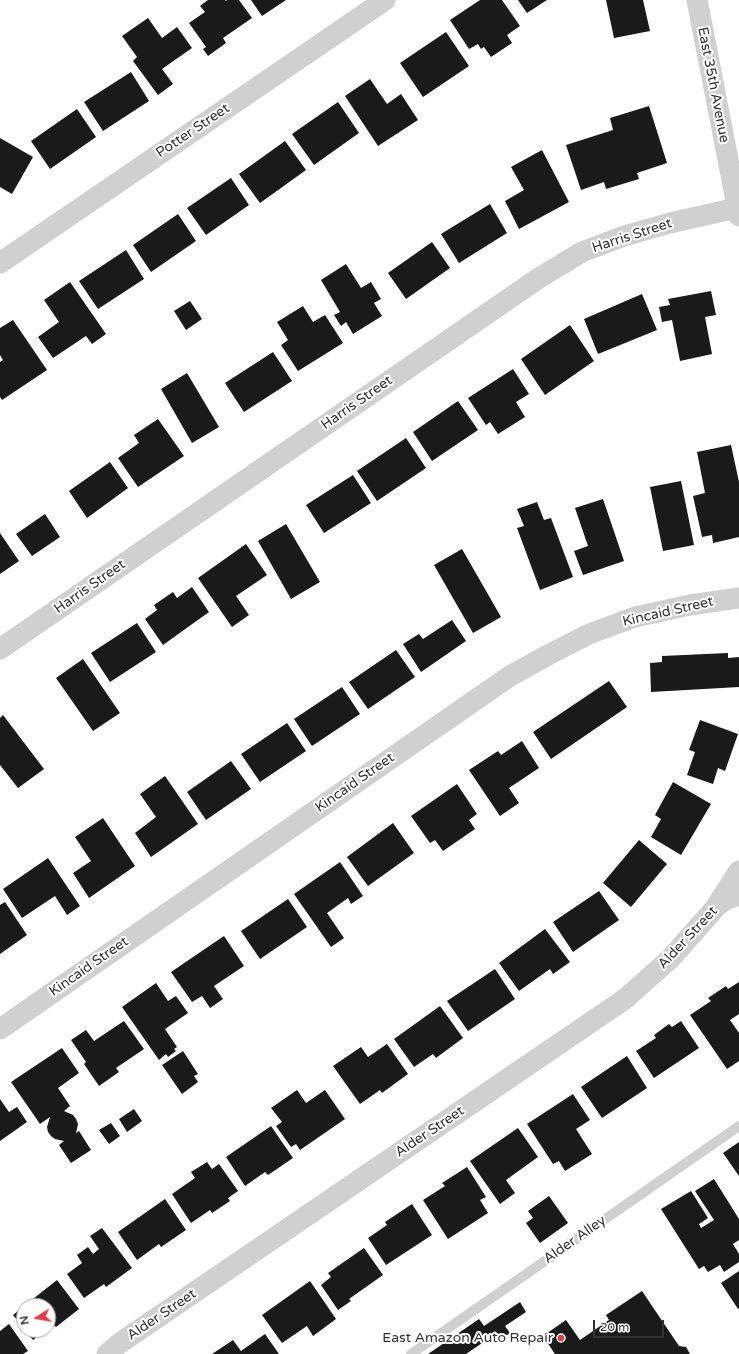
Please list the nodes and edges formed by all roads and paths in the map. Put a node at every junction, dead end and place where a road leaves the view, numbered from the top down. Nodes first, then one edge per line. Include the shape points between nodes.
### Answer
1 (385, 0) edge
2 (697, 0) edge
3 (738, 212) edge
4 (0, 263) edge
5 (739, 598) edge
6 (0, 649) edge
7 (739, 871) edge
8 (739, 895) edge
9 (717, 906) junction
10 (0, 1029) edge
11 (739, 1126) edge
12 (107, 1354) edge
13 (411, 1354) edge

1 - 4 street, Potter Street
2 - 3 street, East 35th Avenue
3 - 6 street, Harris Street via 670,223 624,236 582,252 539,278
5 - 10 street, Kincaid Street via 635,617 589,634 510,676
7 - 9 street
8 - 9 street, Alder Street
9 - 12 street, Alder Street via 671,958 625,999
11 - 13 lane, Alder Alley

